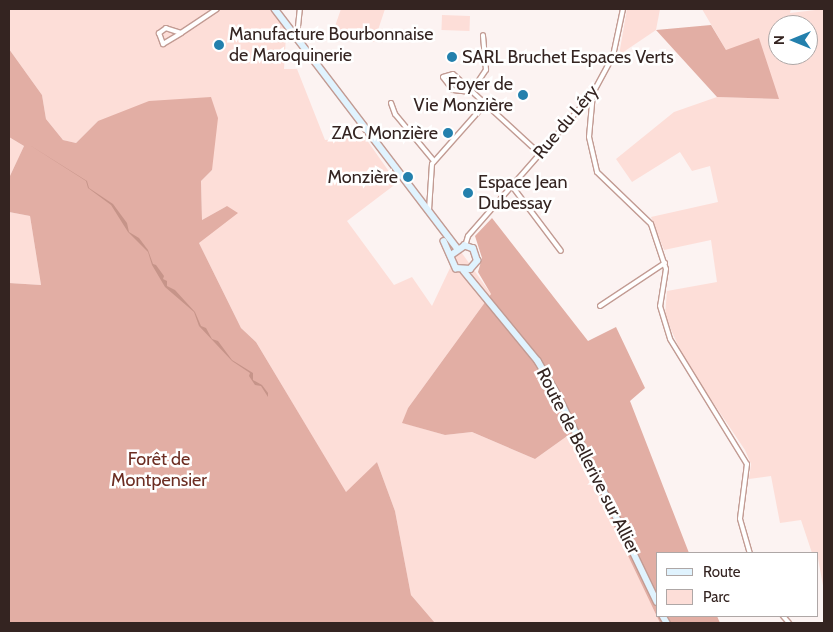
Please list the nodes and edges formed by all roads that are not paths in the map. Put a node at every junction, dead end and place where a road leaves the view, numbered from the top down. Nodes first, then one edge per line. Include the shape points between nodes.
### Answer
1 (217, 9) edge
2 (275, 9) edge
3 (300, 9) edge
4 (623, 9) edge
5 (181, 33) junction
6 (482, 35) dead end
7 (297, 37) junction
8 (471, 92) junction
9 (593, 94) junction
10 (392, 103) dead end
11 (485, 104) junction
12 (540, 154) junction
13 (434, 161) junction
14 (512, 186) junction
15 (410, 192) junction
16 (429, 200) junction
17 (421, 204) junction
18 (429, 214) junction
19 (465, 246) junction
20 (457, 248) junction
21 (561, 251) dead end
22 (452, 255) junction
23 (665, 263) junction
24 (472, 268) junction
25 (464, 271) junction
26 (474, 278) junction
27 (600, 306) dead end
28 (750, 552) edge
29 (656, 600) edge

1 - 5 street
2 - 7 main road
3 - 7 street
4 - 9 street, Rue du Léry via 613,56
5 - 5 street via 163,44 159,33 166,28
6 - 8 street via 486,70
7 - 15 main road
8 - 8 street via 453,74 443,77 453,90
8 - 11 street
9 - 12 street, Rue du Léry
9 - 23 street via 589,137 597,172 648,219
10 - 13 street via 395,114
11 - 12 street
11 - 13 street
12 - 14 street, Rue du Léry
13 - 16 street
14 - 19 street, Rue du Léry via 468,236
14 - 21 street
15 - 17 main road
15 - 22 main road
16 - 17 street
16 - 18 street
17 - 18 main road
18 - 20 main road
19 - 20 main road
19 - 24 main road via 477,256
20 - 22 main road
22 - 25 main road via 454,265
23 - 27 street
23 - 28 street via 660,306 670,339 747,464 740,519
24 - 25 main road
24 - 26 main road, Route de Bellerive sur Allier
25 - 26 main road, Route de Bellerive sur Allier
26 - 29 main road, Route de Bellerive sur Allier via 538,361 559,397

